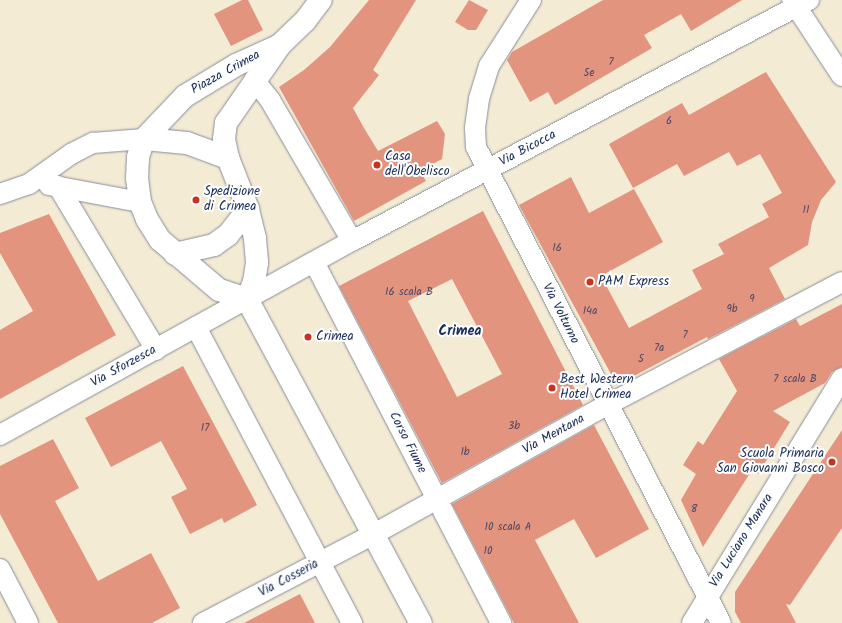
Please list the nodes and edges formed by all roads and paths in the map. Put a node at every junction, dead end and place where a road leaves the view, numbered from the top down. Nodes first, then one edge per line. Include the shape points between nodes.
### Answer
1 (321, 0) edge
2 (531, 0) edge
3 (799, 2) edge
4 (280, 45) junction
5 (842, 76) edge
6 (254, 80) junction
7 (144, 139) junction
8 (228, 158) junction
9 (487, 170) junction
10 (29, 184) junction
11 (58, 186) junction
12 (0, 194) edge
13 (140, 202) junction
14 (248, 209) junction
15 (352, 241) junction
16 (175, 254) junction
17 (314, 262) junction
18 (842, 282) edge
19 (248, 299) junction
20 (196, 327) junction
21 (156, 350) junction
22 (842, 378) edge
23 (607, 405) junction
24 (0, 435) edge
25 (436, 500) junction
26 (374, 534) junction
27 (320, 562) junction
28 (0, 569) edge
29 (707, 598) junction
30 (28, 623) edge
31 (204, 623) edge
32 (352, 623) edge
33 (422, 623) edge
34 (501, 623) edge
35 (692, 623) edge
36 (721, 623) edge

1 - 4 street via 305,21
2 - 9 street, Via Volturno via 488,66 479,99 475,128 476,147
3 - 5 street
3 - 9 street, Via Bicocca
4 - 6 street, Piazza Crimea
4 - 7 street, Piazza Crimea via 236,65 185,96
6 - 8 street, Piazza Crimea via 226,123 224,139
6 - 15 street, Piazza Crimea via 270,100
7 - 8 street via 187,143
7 - 10 street via 93,143 71,154
7 - 13 street via 138,164
8 - 14 street, Piazza Crimea
9 - 15 street, Via Bicocca
9 - 23 street, Via Volturno
10 - 11 street
10 - 12 street
11 - 13 street
11 - 21 street
13 - 16 street via 154,230
14 - 16 street via 228,235 214,245
14 - 19 street, Piazza Crimea via 258,262
15 - 17 street, Via Bicocca
16 - 19 street via 219,290
17 - 19 street, Via Bicocca
17 - 25 street, Corso Fiume
18 - 23 street, Via Mentana
19 - 20 street, Via Sforzesca
19 - 26 street
20 - 21 street, Via Sforzesca
20 - 27 street
21 - 24 street, Via Sforzesca
22 - 29 street, Via Luciano Manara
23 - 25 street, Via Mentana
23 - 29 street, Via Volturno
25 - 26 street, Via Mentana
25 - 34 street, Corso Fiume
26 - 27 street, Via Cosseria
26 - 33 street
27 - 31 street, Via Cosseria
27 - 32 street
28 - 30 street
29 - 35 street, Via Luciano Manara
29 - 36 street, Via Volturno

